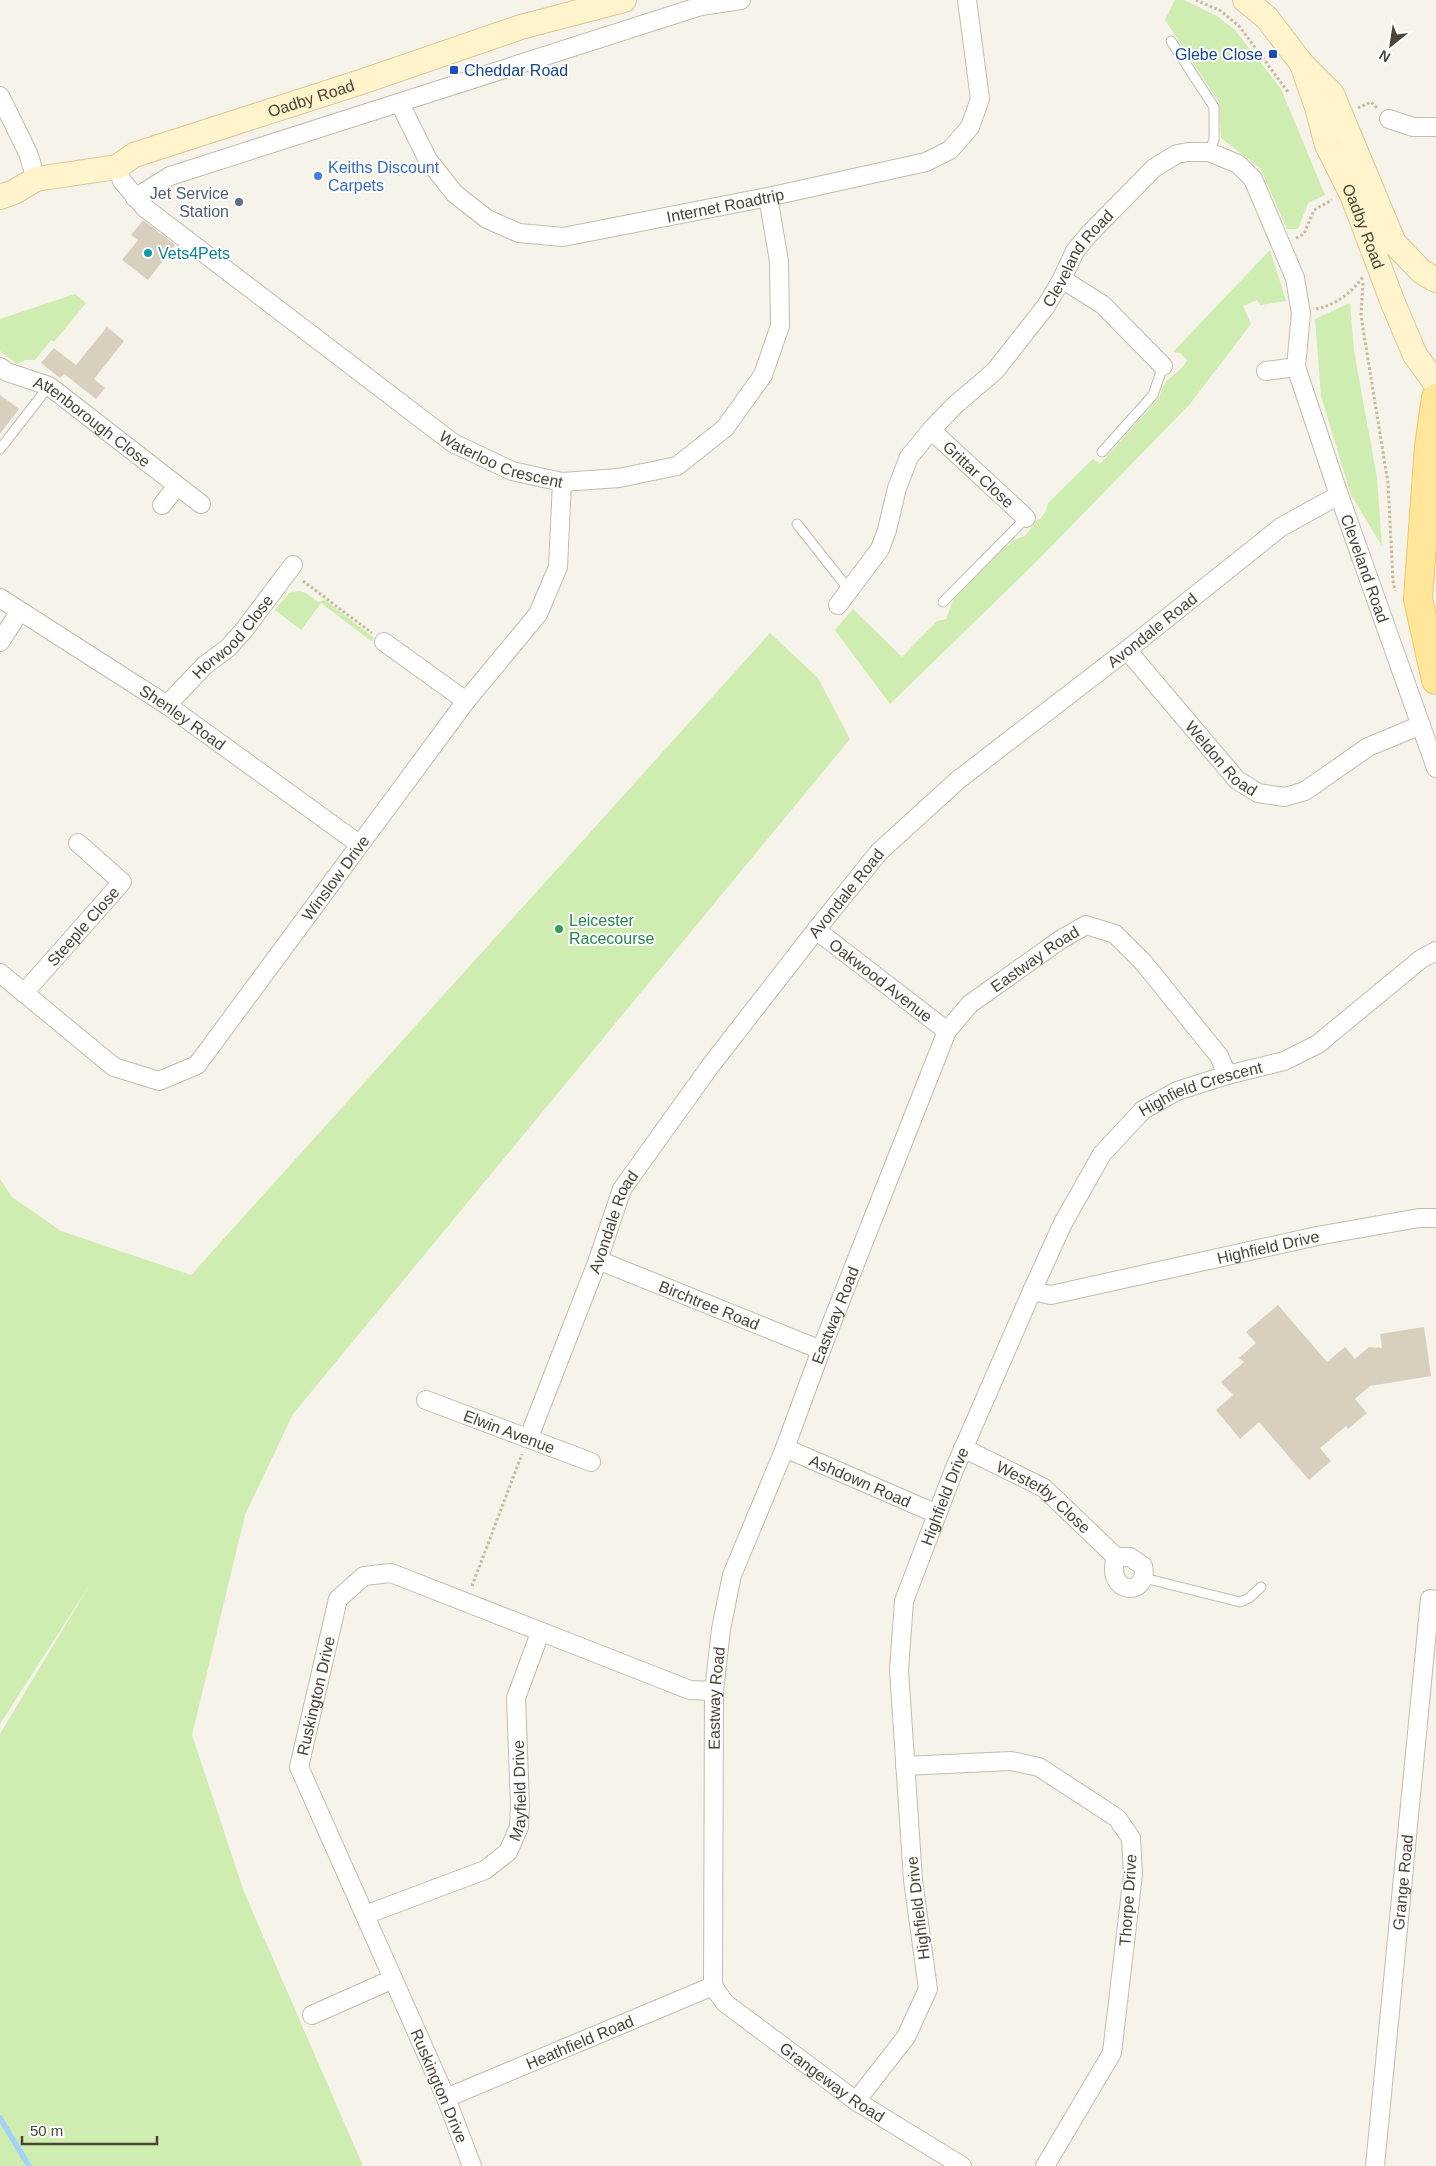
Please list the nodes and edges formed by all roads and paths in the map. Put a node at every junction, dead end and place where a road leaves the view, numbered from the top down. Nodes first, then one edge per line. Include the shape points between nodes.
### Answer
1 (624, 0) edge
2 (741, 0) edge
3 (967, 0) edge
4 (1196, 0) edge
5 (1245, 0) edge
6 (1171, 41) dead end
7 (1302, 64) junction
8 (0, 96) edge
9 (1292, 99) dead end
10 (400, 104) junction
11 (1342, 115) junction
12 (1389, 120) joint
13 (1436, 126) edge
14 (1209, 152) junction
15 (117, 167) junction
16 (36, 179) junction
17 (1329, 192) dead end
18 (0, 197) edge
19 (768, 197) junction
20 (135, 198) junction
21 (1332, 200) junction
22 (1336, 209) dead end
23 (1382, 218) junction
24 (1282, 246) junction
25 (1436, 261) edge
26 (1062, 280) junction
27 (1436, 280) edge
28 (1301, 313) junction
29 (1163, 366) joint
30 (1296, 368) junction
31 (1266, 371) dead end
32 (2, 373) edge
33 (1436, 384) edge
34 (48, 386) junction
35 (1436, 398) edge
36 (930, 430) junction
37 (0, 449) edge
38 (1102, 452) dead end
39 (562, 482) junction
40 (177, 486) junction
41 (1339, 495) junction
42 (200, 504) dead end
43 (162, 505) dead end
44 (1026, 518) joint
45 (797, 524) dead end
46 (291, 568) joint
47 (850, 591) junction
48 (0, 598) edge
49 (1397, 600) dead end
50 (943, 602) dead end
51 (838, 605) dead end
52 (20, 611) junction
53 (0, 642) edge
54 (384, 642) joint
55 (1127, 650) junction
56 (1436, 680) edge
57 (466, 701) junction
58 (167, 705) junction
59 (1421, 725) junction
60 (1436, 768) edge
61 (78, 843) dead end
62 (359, 844) junction
63 (816, 930) junction
64 (1436, 951) edge
65 (0, 974) edge
66 (24, 993) junction
67 (948, 1031) junction
68 (1228, 1075) junction
69 (1436, 1218) edge
70 (598, 1260) junction
71 (1032, 1291) junction
72 (821, 1350) junction
73 (426, 1400) dead end
74 (529, 1437) junction
75 (785, 1448) junction
76 (963, 1448) junction
77 (591, 1462) dead end
78 (937, 1514) junction
79 (1116, 1557) junction
80 (1144, 1578) junction
81 (1261, 1586) dead end
82 (1433, 1600) edge
83 (465, 1603) junction
84 (540, 1632) junction
85 (714, 1691) junction
86 (905, 1766) junction
87 (365, 1915) junction
88 (393, 1979) junction
89 (714, 1986) junction
90 (312, 2015) dead end
91 (446, 2098) junction
92 (856, 2101) junction
93 (472, 2166) edge
94 (962, 2166) edge
95 (1045, 2166) edge
96 (1375, 2166) edge

1 - 15 main road, Oadby Road via 521,27 134,155
2 - 10 street, Oadby Road via 701,6
3 - 19 street, Internet Roadtrip via 980,99 970,127 950,150 926,162
4 - 9 path via 1221,11 1240,27
5 - 7 main road, Oadby Road via 1267,18
6 - 14 lane via 1214,107 1214,140
7 - 11 main road, Oadby Road via 1332,94
7 - 33 main road, Oadby Road via 1327,145 1353,197 1393,303 1415,355
8 - 16 street via 28,153
10 - 19 street, Internet Roadtrip via 428,160 455,194 487,219 518,233 563,237
10 - 20 street, Oadby Road via 170,176
11 - 12 path via 1371,102
11 - 23 main road, Oadby Road
12 - 13 street via 1413,128
14 - 24 street, Cleveland Road via 1238,164 1253,179
14 - 26 street, Cleveland Road via 1176,154 1154,168 1089,234 1076,251
15 - 16 main road, Oadby Road
15 - 20 street, Waterloo Crescent via 122,181
16 - 18 main road, Oadby Road
17 - 21 path
19 - 39 street, Waterloo Crescent via 779,262 780,326 763,374 725,428 677,466 620,478
20 - 39 street, Waterloo Crescent via 453,443 512,471
21 - 22 path
21 - 24 path via 1314,210 1304,234
23 - 25 main road
23 - 27 main road, Oadby Road via 1394,243 1422,272
24 - 28 street, Cleveland Road via 1295,278
26 - 29 street via 1103,305
26 - 36 street, Cleveland Road via 996,371
28 - 30 street, Cleveland Road
28 - 49 path via 1325,307 1342,298 1363,276 1361,316 1388,483 1393,581
29 - 38 lane via 1153,396
30 - 31 street
30 - 41 street, Cleveland Road
32 - 34 street, Attenborough Close
34 - 37 lane
34 - 40 street, Attenborough Close
35 - 56 main road via 1429,446 1418,599
36 - 44 street, Grittar Close
36 - 47 street, Cleveland Road via 909,457 880,549
39 - 57 street, Winslow Drive via 558,567 538,614
40 - 42 street, Attenborough Close
40 - 43 street
41 - 55 street, Avondale Road via 1281,528
41 - 59 street, Cleveland Road
44 - 50 lane
45 - 47 lane
46 - 54 path
46 - 58 street, Horwood Close via 228,648 205,665
47 - 51 street, Cleveland Road
48 - 52 street, Shenley Road
52 - 53 street
52 - 58 street, Shenley Road
54 - 57 street
55 - 59 street, Weldon Road via 1237,780 1258,793 1285,797 1305,791 1368,747
55 - 63 street, Avondale Road via 951,786 879,852
57 - 62 street, Winslow Drive
58 - 62 street, Shenley Road
59 - 60 street, Cleveland Road
61 - 66 street, Steeple Close via 122,882
62 - 66 street, Winslow Drive via 197,1065 159,1081 114,1067
63 - 67 street, Oakwood Avenue
63 - 70 street, Avondale Road via 711,1065 622,1189
64 - 68 street, Highfield Crescent via 1421,959 1318,1044 1284,1061
65 - 66 street, Winslow Drive
67 - 68 street, Eastway Road via 970,1004 1060,940 1086,926 1115,934 1143,962 1219,1056
67 - 72 street, Eastway Road
68 - 71 street, Highfield Crescent via 1177,1091 1144,1110 1102,1154 1063,1223
69 - 71 street, Highfield Drive via 1419,1218 1317,1236 1052,1295
70 - 72 street, Birchtree Road
70 - 74 street, Avondale Road
71 - 76 street, Highfield Drive
72 - 75 street, Eastway Road
73 - 74 street, Elwin Avenue
74 - 77 street, Elwin Avenue
74 - 83 path
75 - 78 street, Ashdown Road
75 - 85 street, Eastway Road via 732,1575 721,1629
76 - 78 street, Highfield Drive
76 - 79 street, Westerby Close via 1044,1488
78 - 86 street, Highfield Drive via 904,1601 899,1670
79 - 80 street, Westerby Close via 1124,1556 1136,1561 1142,1566
79 - 80 street via 1113,1572 1119,1584 1134,1588
80 - 81 lane via 1240,1602
82 - 96 street, Grange Road
83 - 84 street, Ruskington Drive
83 - 87 street, Ruskington Drive via 391,1573 364,1576 338,1599 299,1767
84 - 85 street, Ruskington Drive via 690,1690
84 - 87 street, Mayfield Drive via 516,1698 520,1805 518,1827 508,1852 485,1870
85 - 89 street, Eastway Road
86 - 92 street, Highfield Drive via 913,1880 928,1989 906,2038
86 - 95 street, Thorpe Drive via 1011,1761 1039,1767 1117,1818 1131,1838 1133,1874 1112,2053
87 - 88 street, Ruskington Drive
88 - 90 street
88 - 91 street, Ruskington Drive
89 - 91 street, Heathfield Road
89 - 92 street, Grangeway Road via 725,2003
91 - 93 street, Ruskington Drive
92 - 94 street, Grangeway Road

